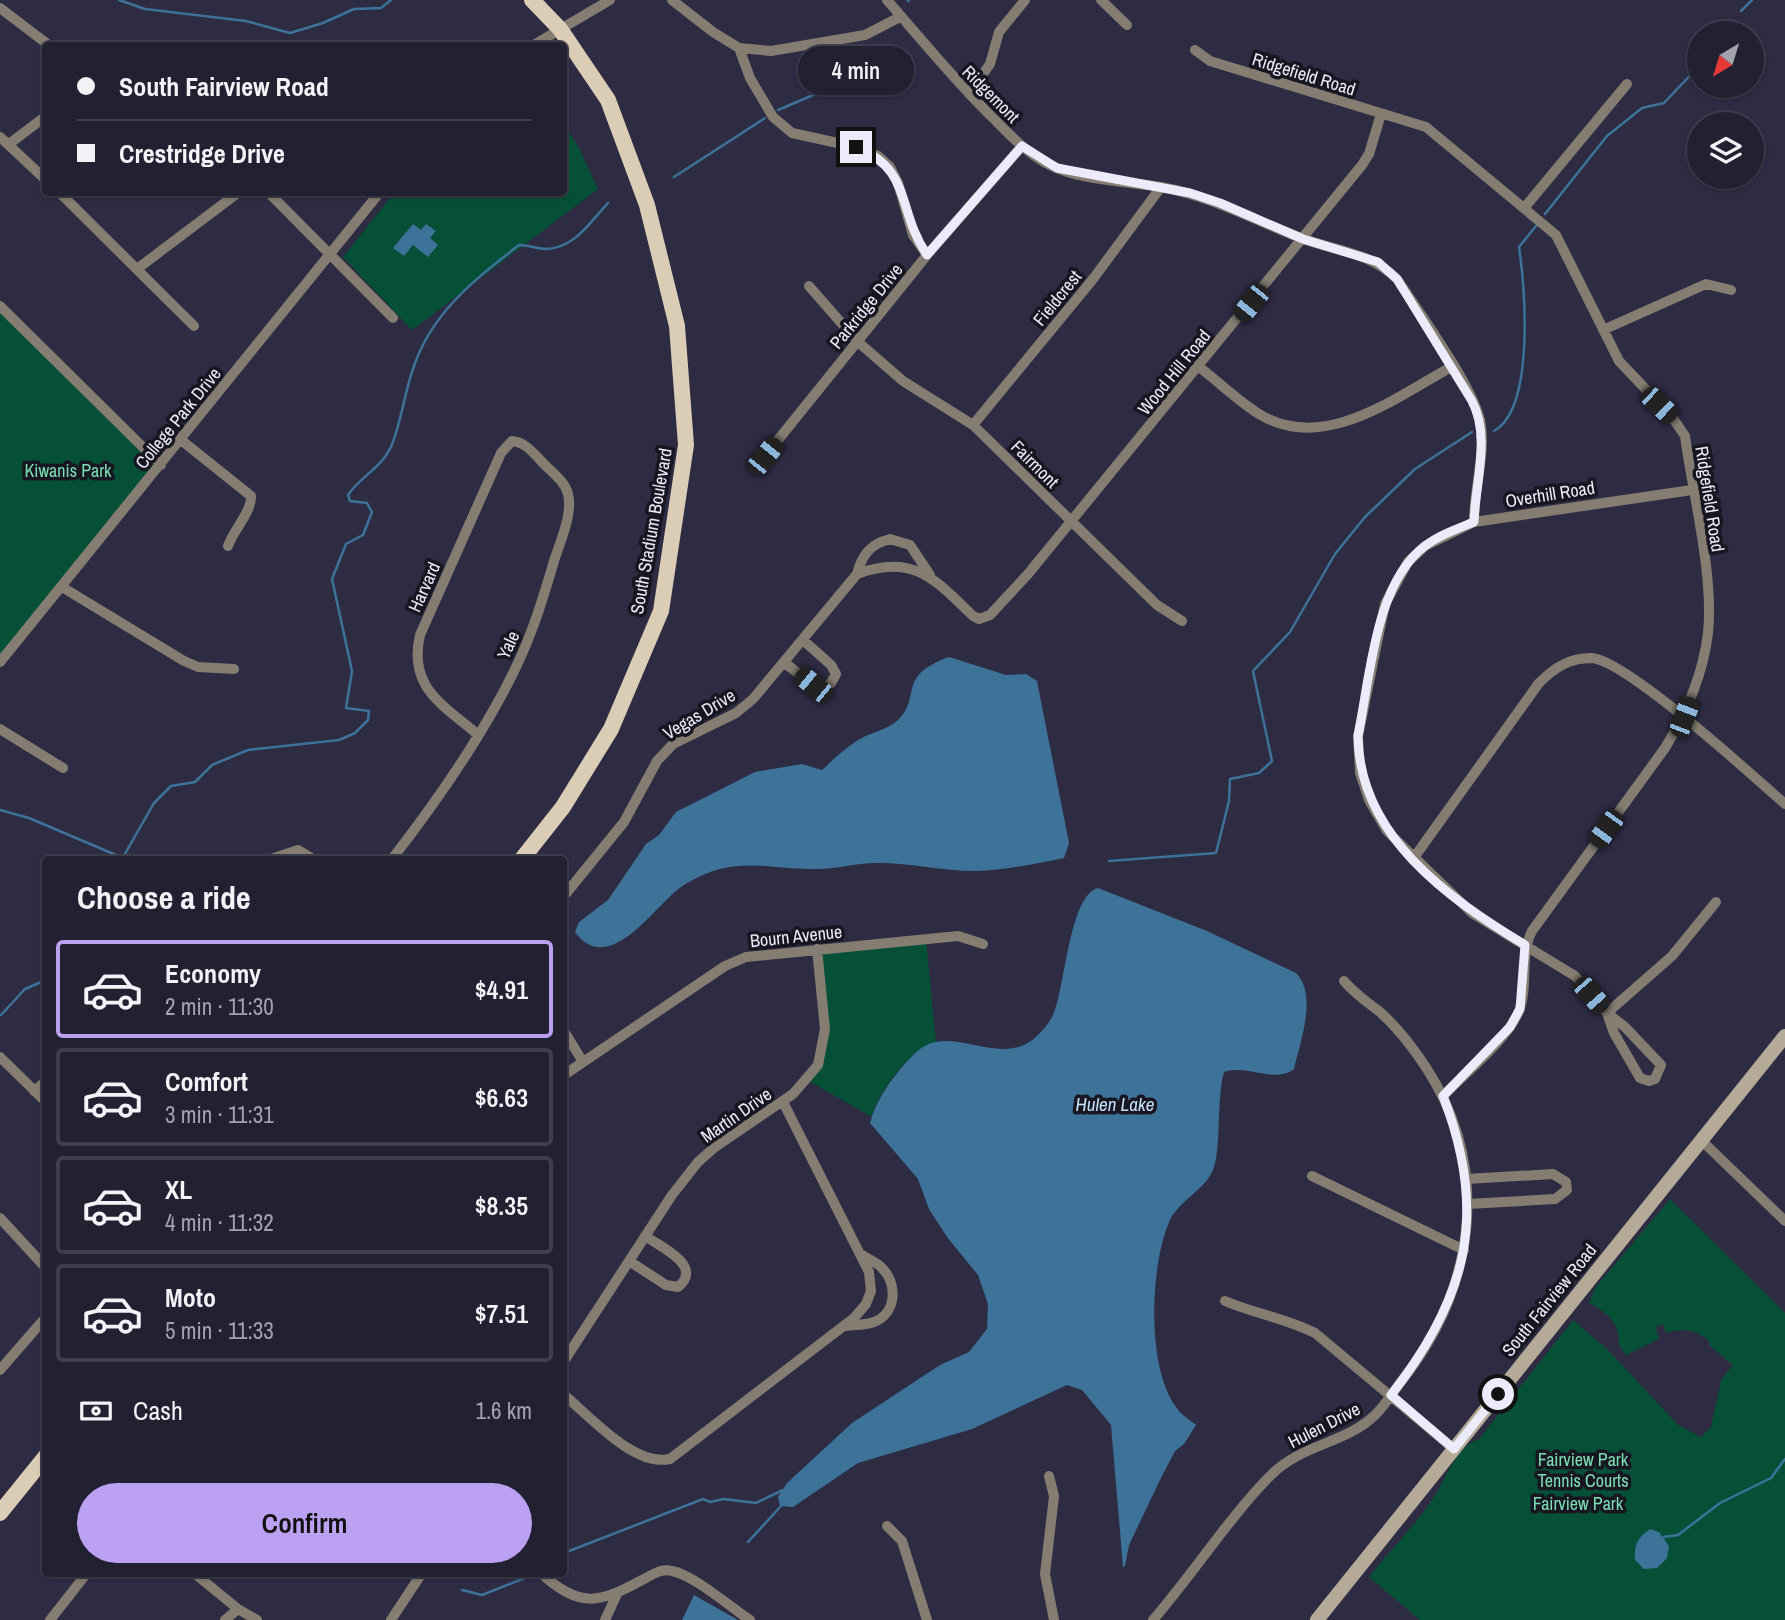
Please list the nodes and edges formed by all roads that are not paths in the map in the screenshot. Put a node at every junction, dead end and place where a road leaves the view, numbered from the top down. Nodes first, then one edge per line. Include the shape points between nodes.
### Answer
1 (532, 0) edge
2 (610, 0) edge
3 (673, 0) edge
4 (887, 0) edge
5 (1025, 0) edge
6 (1101, 0) edge
7 (0, 8) edge
8 (900, 17) junction
9 (1127, 25) dead end
10 (560, 29) junction
11 (45, 42) edge
12 (539, 42) edge
13 (739, 48) junction
14 (1195, 50) dead end
15 (1627, 84) dead end
16 (969, 94) junction
17 (1381, 114) junction
18 (42, 120) edge
19 (0, 137) edge
20 (9, 145) junction
21 (1022, 146) junction
22 (42, 176) edge
23 (1161, 187) junction
24 (63, 196) edge
25 (234, 196) edge
26 (272, 196) edge
27 (377, 196) edge
28 (1525, 207) junction
29 (1303, 239) junction
30 (330, 255) junction
31 (927, 255) junction
32 (137, 269) junction
33 (809, 286) dead end
34 (1731, 290) dead end
35 (0, 306) edge
36 (393, 318) dead end
37 (194, 326) dead end
38 (1603, 330) junction
39 (857, 341) junction
40 (1453, 366) junction
41 (1199, 367) junction
42 (973, 425) junction
43 (181, 440) junction
44 (512, 441) joint
45 (765, 456) dead end
46 (161, 465) junction
47 (1692, 490) junction
48 (1071, 522) junction
49 (1474, 522) junction
50 (228, 546) dead end
51 (857, 574) junction
52 (930, 575) junction
53 (62, 587) junction
54 (1182, 621) dead end
55 (803, 640) junction
56 (0, 662) edge
57 (785, 663) junction
58 (234, 669) dead end
59 (1684, 717) junction
60 (0, 729) edge
61 (477, 734) junction
62 (63, 768) dead end
63 (1785, 804) edge
64 (280, 856) edge
65 (308, 856) edge
66 (394, 856) edge
67 (524, 856) edge
68 (1413, 859) junction
69 (567, 892) edge
70 (1716, 902) dead end
71 (982, 944) dead end
72 (1525, 945) junction
73 (817, 949) junction
74 (1344, 981) dead end
75 (1607, 1013) junction
76 (567, 1036) edge
77 (1785, 1036) edge
78 (0, 1057) edge
79 (583, 1062) junction
80 (567, 1073) edge
81 (42, 1084) edge
82 (34, 1091) junction
83 (1443, 1096) junction
84 (42, 1098) edge
85 (783, 1102) junction
86 (1700, 1140) junction
87 (1312, 1176) dead end
88 (1466, 1178) junction
89 (1468, 1204) junction
90 (0, 1218) edge
91 (1785, 1221) edge
92 (645, 1236) junction
93 (1464, 1250) junction
94 (861, 1255) junction
95 (629, 1261) junction
96 (42, 1264) edge
97 (1225, 1301) dead end
98 (42, 1322) edge
99 (842, 1329) junction
100 (567, 1356) edge
101 (0, 1371) edge
102 (1391, 1395) junction
103 (567, 1397) edge
104 (1454, 1449) junction
105 (42, 1462) edge
106 (1049, 1476) dead end
107 (0, 1513) edge
108 (887, 1526) dead end
109 (84, 1577) edge
110 (199, 1577) edge
111 (419, 1577) edge
112 (545, 1577) edge
113 (617, 1594) junction
114 (238, 1609) junction
115 (50, 1620) edge
116 (225, 1620) edge
117 (257, 1620) edge
118 (391, 1620) edge
119 (605, 1620) edge
120 (750, 1620) edge
121 (927, 1620) edge
122 (1054, 1620) edge
123 (1153, 1620) edge
124 (1317, 1620) edge

1 - 10 main road, South Stadium Boulevard
2 - 10 street
3 - 13 street
4 - 8 street, Ridgemont
5 - 16 street via 999,32 990,64
6 - 9 street
7 - 11 street
8 - 13 street via 866,36 771,51
8 - 16 street, Ridgemont
10 - 12 street
10 - 67 main road, South Stadium Boulevard via 608,100 647,205 677,326 686,445 661,611 611,729 563,807
13 - 31 street via 750,78 774,117 792,133 856,147 890,167 913,235
14 - 17 street, Ridgefield Road via 1210,61
15 - 28 street
16 - 21 street, Ridgemont
17 - 28 street, Ridgefield Road via 1426,127
17 - 29 street, Wood Hill Road via 1369,154
18 - 20 street
19 - 20 street
20 - 22 street
21 - 23 street, Ridgemont via 1057,168
21 - 31 street, Parkridge Drive
23 - 29 street, Ridgemont via 1220,203
23 - 42 street, Fieldcrest via 1093,279
24 - 32 street
25 - 32 street
26 - 30 street
27 - 30 street, College Park Drive
28 - 38 street, Ridgefield Road via 1556,235
29 - 40 street, Ridgemont via 1357,254 1388,270
29 - 41 street, Wood Hill Road
30 - 36 street
30 - 43 street, College Park Drive
31 - 39 street, Parkridge Drive
32 - 37 street
33 - 39 street, Fairmont
34 - 38 street via 1706,284
35 - 46 street
38 - 47 street, Ridgefield Road via 1619,361 1685,436
39 - 42 street, Fairmont via 903,380
39 - 45 street, Parkridge Drive
40 - 41 street via 1370,411 1338,424 1298,429 1258,414
40 - 49 street, Ridgemont via 1480,424
41 - 48 street, Wood Hill Road
42 - 48 street, Fairmont
43 - 46 street, College Park Drive
43 - 50 street via 251,496
44 - 61 street, Yale via 527,447 563,483 569,503 531,633
44 - 61 street, Harvard via 501,453 417,649 419,677 426,688
46 - 53 street, College Park Drive
47 - 49 street, Overhill Road
47 - 59 street, Ridgefield Road via 1707,585 1708,632 1699,678
48 - 52 street, Wood Hill Road via 990,615 979,619
48 - 54 street, Fairmont via 1157,605
49 - 68 street, Overhill Road via 1425,546 1396,580 1385,604 1358,736 1360,773 1369,800 1387,831
51 - 52 street via 877,567 907,567
51 - 52 street, Vegas Drive via 868,550 890,539 910,545
51 - 55 street, Vegas Drive
53 - 56 street, College Park Drive
53 - 58 street via 184,661 198,667
55 - 57 street, Vegas Drive
55 - 57 street via 831,665 836,674 831,683 823,688 813,685
57 - 69 street, Vegas Drive via 736,713 673,744 657,761 624,822
59 - 63 street
59 - 68 street via 1615,667 1594,658 1569,661 1539,682
59 - 72 street, Ridgefield Road
60 - 62 street
61 - 66 street, Yale
64 - 65 street via 298,850
68 - 72 street, Overhill Road via 1472,913
70 - 75 street via 1672,957
71 - 73 street, Bourn Avenue via 958,936
72 - 75 street, Overhill Road via 1575,976
72 - 83 street via 1520,1009 1510,1027
73 - 79 street, Bourn Avenue via 746,957 725,966
73 - 85 street, Martin Drive via 823,1048 807,1081
74 - 83 street, Hulen Drive via 1397,1028
75 - 75 street, Overhill Road via 1640,1078 1655,1079 1661,1065
76 - 79 street
77 - 86 street, South Fairview Road
78 - 82 street
79 - 80 street, Bourn Avenue
81 - 82 street
82 - 84 street
83 - 88 street, Hulen Drive via 1459,1137
85 - 92 street, Martin Drive via 698,1162
85 - 94 street
86 - 91 street
86 - 104 street, South Fairview Road
87 - 93 street
88 - 89 street, Hulen Drive
88 - 89 street via 1553,1174 1566,1182 1567,1190 1555,1199
89 - 93 street, Hulen Drive
90 - 96 street
92 - 95 street, Martin Drive
92 - 95 street via 682,1261 685,1281 678,1287 666,1285
93 - 102 street, Hulen Drive via 1455,1290 1436,1332
94 - 99 street via 871,1291 866,1304
94 - 99 street via 881,1266 889,1277 892,1305 873,1322
95 - 100 street, Martin Drive
97 - 102 street via 1289,1320 1315,1333
98 - 101 street
99 - 103 street via 670,1459 657,1461 636,1454
102 - 104 street
102 - 123 street, Hulen Drive via 1360,1427 1295,1455 1269,1477
104 - 124 street, South Fairview Road
105 - 107 main road
106 - 122 street via 1054,1496 1045,1574
108 - 121 street via 902,1541
109 - 115 street
110 - 114 street
111 - 118 street
112 - 113 street via 581,1599
113 - 119 street
113 - 120 street via 655,1573 675,1571
114 - 116 street
114 - 117 street

